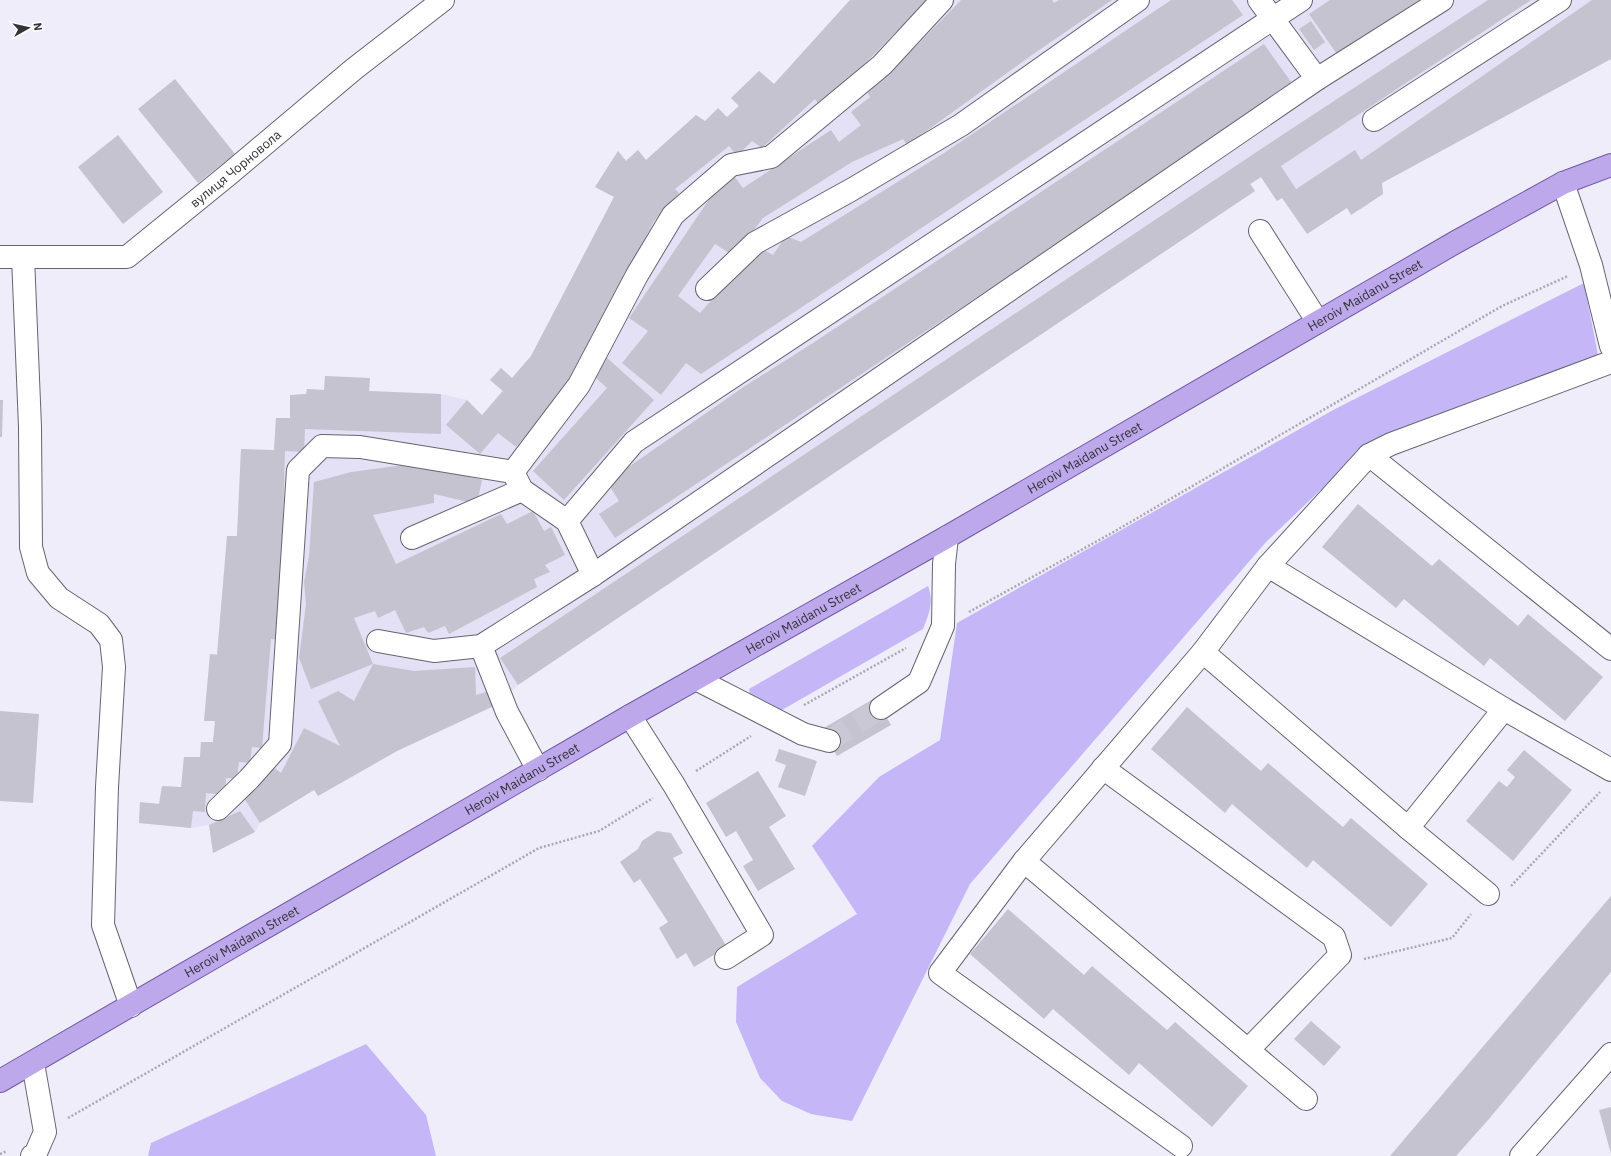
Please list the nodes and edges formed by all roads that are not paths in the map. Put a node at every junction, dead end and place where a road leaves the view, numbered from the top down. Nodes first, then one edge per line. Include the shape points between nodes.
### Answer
1 (442, 0) edge
2 (942, 0) edge
3 (1138, 0) edge
4 (1259, 0) edge
5 (1301, 0) edge
6 (1442, 0) edge
7 (1560, 0) edge
8 (1273, 18) junction
9 (1317, 79) junction
10 (1374, 120) dead end
11 (1611, 165) edge
12 (1563, 183) junction
13 (1260, 231) dead end
14 (0, 257) edge
15 (23, 257) junction
16 (707, 289) dead end
17 (1318, 322) junction
18 (1611, 346) edge
19 (1611, 362) edge
20 (1369, 455) junction
21 (517, 481) junction
22 (567, 521) junction
23 (946, 537) junction
24 (412, 538) dead end
25 (1268, 566) junction
26 (593, 575) junction
27 (378, 641) dead end
28 (481, 646) junction
29 (1611, 649) edge
30 (1203, 652) junction
31 (696, 679) junction
32 (881, 708) tunnel mouth
33 (1504, 709) junction
34 (630, 716) junction
35 (829, 741) dead end
36 (1104, 768) junction
37 (538, 770) junction
38 (1611, 770) edge
39 (218, 809) dead end
40 (1408, 828) junction
41 (1024, 861) junction
42 (1488, 894) dead end
43 (726, 958) dead end
44 (131, 1006) junction
45 (1248, 1050) junction
46 (1611, 1054) edge
47 (33, 1063) junction
48 (0, 1081) edge
49 (1306, 1099) dead end
50 (1180, 1146) dead end
51 (32, 1156) edge
52 (1521, 1156) edge

1 - 15 street, вулиця Чорновола via 126,257
2 - 21 street via 882,65 771,157 730,165 673,215 637,275 579,385
3 - 16 street via 962,125 755,243
4 - 8 street
5 - 8 street
6 - 9 street
7 - 10 street
8 - 9 street
8 - 22 street via 634,442
9 - 26 street
11 - 12 main road, Heroiv Maidanu Street
12 - 17 main road, Heroiv Maidanu Street
12 - 18 street via 1591,265
13 - 17 street
14 - 15 street, вулиця Чорновола
15 - 44 street via 30,427 31,547 38,573 58,598 99,624 111,640 114,667 103,925
17 - 23 main road, Heroiv Maidanu Street
19 - 20 street via 1391,444
20 - 25 street
20 - 29 street
21 - 22 street
21 - 24 street
21 - 39 street via 360,448 322,446 298,470 280,744
22 - 26 street
23 - 31 main road, Heroiv Maidanu Street
23 - 32 street via 943,626 919,682
25 - 30 street
25 - 33 street
26 - 28 street
27 - 28 street via 434,651
28 - 37 street via 507,712
30 - 36 street
30 - 40 street
31 - 34 main road, Heroiv Maidanu Street
31 - 35 street via 803,734
33 - 38 street
33 - 40 street
34 - 37 main road, Heroiv Maidanu Street
34 - 43 street via 674,785 762,935
36 - 41 street
36 - 45 street via 1334,937 1340,955
37 - 44 main road, Heroiv Maidanu Street
40 - 42 street
41 - 45 street
41 - 50 street via 940,973
44 - 47 main road, Heroiv Maidanu Street
45 - 49 street
46 - 52 street
47 - 48 main road, Heroiv Maidanu Street
47 - 51 street via 44,1132

